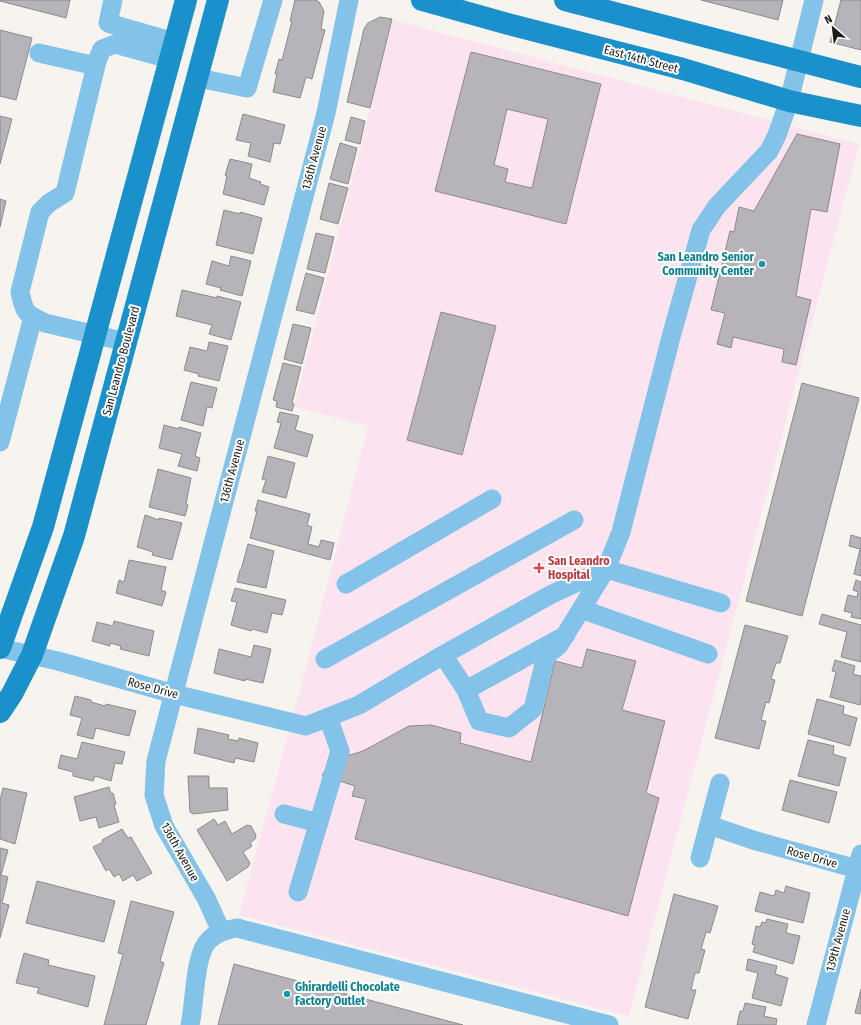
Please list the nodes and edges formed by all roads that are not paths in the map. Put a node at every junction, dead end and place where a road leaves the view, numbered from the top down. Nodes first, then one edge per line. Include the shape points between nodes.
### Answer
1 (113, 0) edge
2 (218, 0) edge
3 (273, 0) edge
4 (349, 0) edge
5 (422, 0) edge
6 (565, 0) edge
7 (814, 0) edge
8 (182, 3) edge
9 (172, 50) junction
10 (39, 53) dead end
11 (800, 61) junction
12 (96, 66) junction
13 (861, 77) edge
14 (198, 78) junction
15 (789, 101) junction
16 (861, 116) edge
17 (33, 317) junction
18 (95, 334) junction
19 (126, 342) junction
20 (0, 442) edge
21 (492, 499) dead end
22 (574, 520) dead end
23 (606, 569) junction
24 (346, 584) dead end
25 (721, 603) dead end
26 (581, 609) junction
27 (566, 635) junction
28 (0, 648) edge
29 (708, 654) dead end
30 (32, 655) junction
31 (443, 655) junction
32 (325, 659) dead end
33 (466, 690) junction
34 (174, 694) junction
35 (0, 712) edge
36 (328, 717) junction
37 (720, 783) dead end
38 (284, 814) dead end
39 (319, 823) junction
40 (709, 825) junction
41 (700, 858) dead end
42 (860, 865) edge
43 (298, 892) dead end
44 (221, 932) junction
45 (190, 1025) edge
46 (609, 1025) edge
47 (816, 1025) edge

1 - 9 street via 108,23
2 - 14 main road, San Leandro Boulevard
3 - 14 street via 247,88
4 - 34 street, 136th Avenue via 326,112
5 - 15 main road, East 14th Street via 683,69
6 - 11 main road
7 - 11 street
8 - 9 main road
9 - 12 street via 115,44 102,49
9 - 18 main road
10 - 12 street
11 - 13 main road
11 - 15 street
12 - 17 street via 65,192 40,212 20,292 28,315
14 - 19 main road, San Leandro Boulevard
15 - 16 main road, East 14th Street
15 - 23 street via 769,151 717,206 701,230 621,532
17 - 18 street
17 - 20 street
18 - 19 street
18 - 28 main road via 43,527
19 - 30 main road, San Leandro Boulevard via 74,536
21 - 24 street
22 - 32 street
23 - 25 street
23 - 26 street
23 - 31 street via 550,595
26 - 27 street
26 - 29 street
27 - 33 street
27 - 33 street via 546,656 534,709 509,728 479,721
28 - 30 street, Rose Drive
30 - 34 street, Rose Drive
30 - 35 main road, San Leandro Boulevard
31 - 33 street
31 - 36 street via 359,705
34 - 36 street, Rose Drive via 306,726
34 - 44 street, 136th Avenue via 156,761 154,795 164,826 206,898
36 - 39 street via 340,751
37 - 40 street
38 - 39 street
39 - 43 street
40 - 41 street
40 - 42 street, Rose Drive via 762,842
42 - 47 street, 139th Avenue
44 - 45 street via 207,941 200,958
44 - 46 street via 237,928

